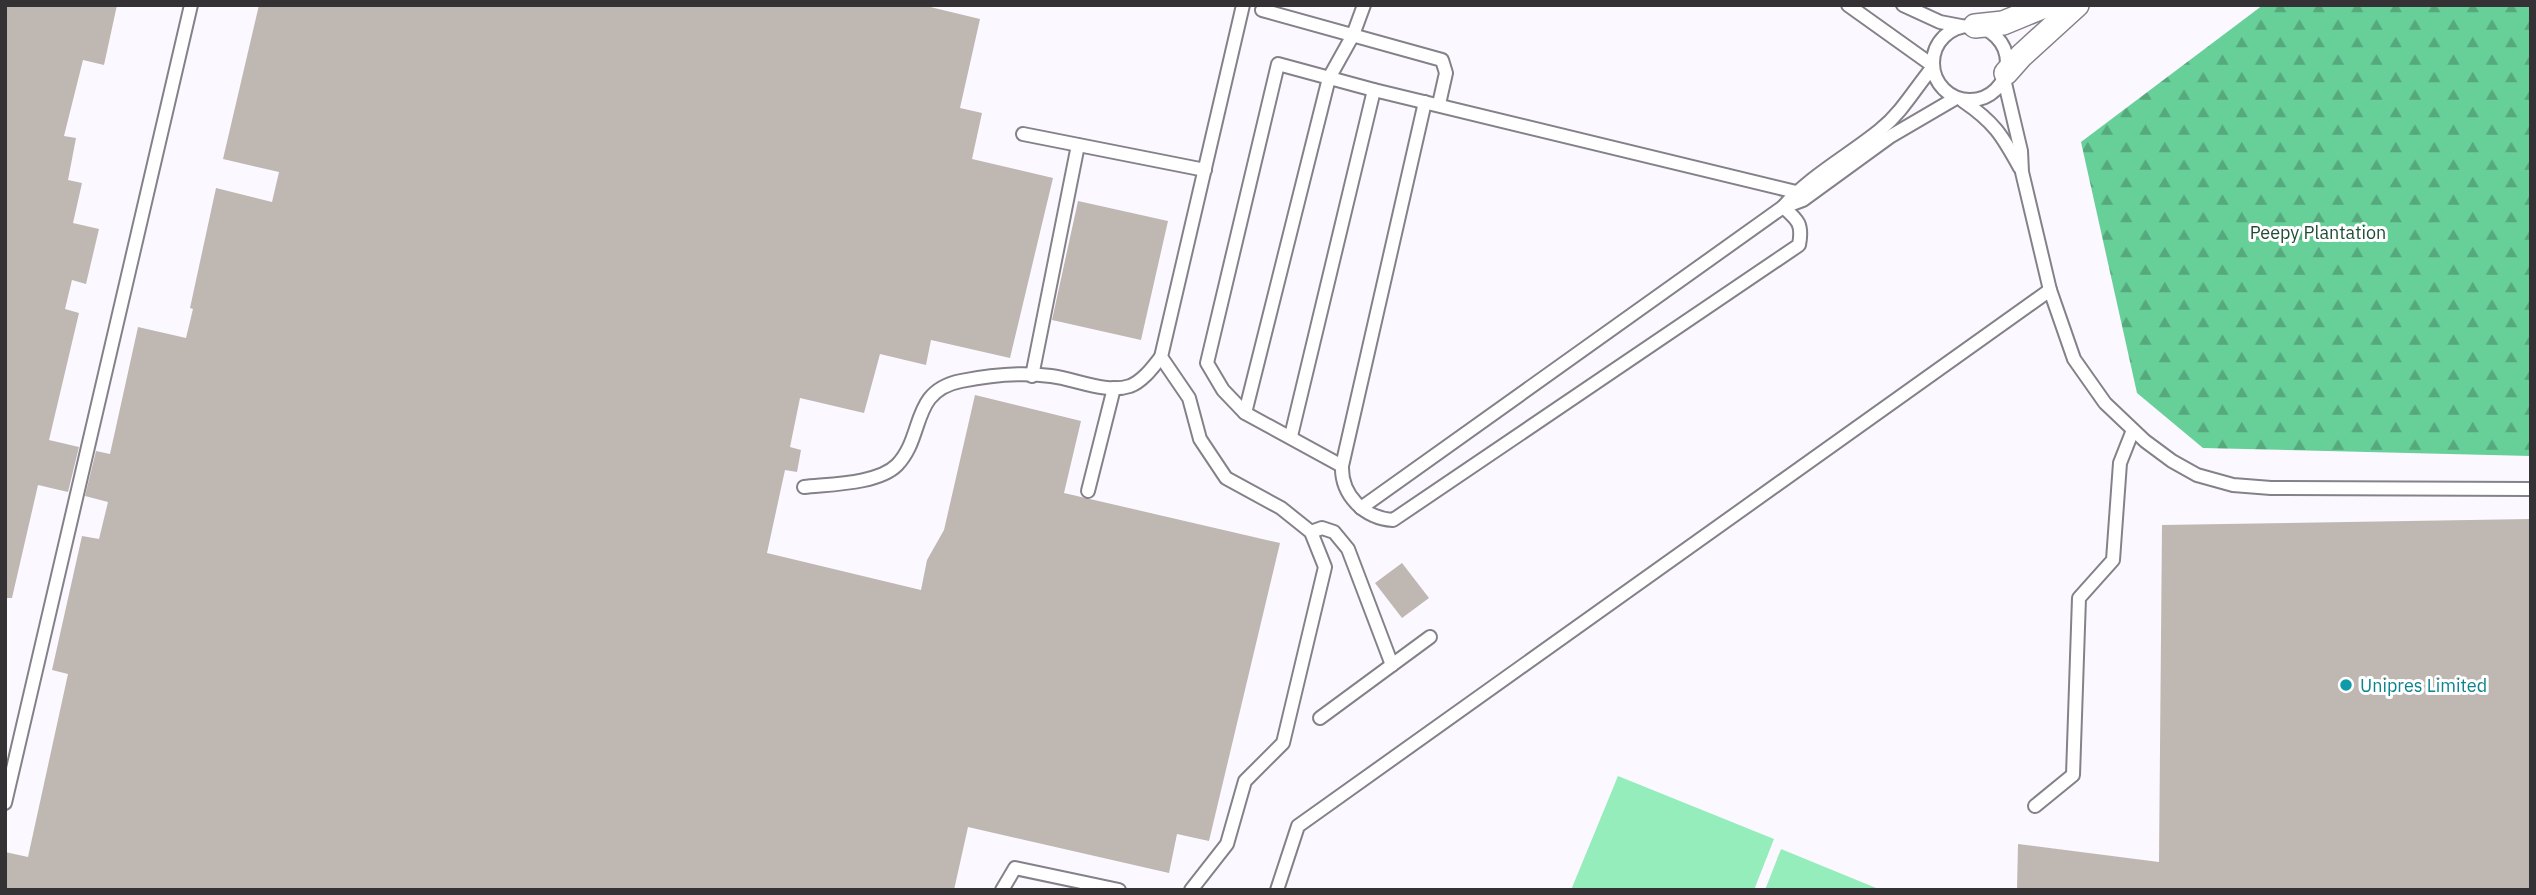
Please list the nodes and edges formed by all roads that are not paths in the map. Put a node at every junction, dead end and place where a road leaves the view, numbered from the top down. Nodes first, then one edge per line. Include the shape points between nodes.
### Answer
1 (191, 5) edge
2 (1243, 5) edge
3 (1364, 5) edge
4 (1848, 5) edge
5 (1903, 5) edge
6 (2047, 5) edge
7 (2077, 5) edge
8 (1262, 10) dead end
9 (1970, 27) junction
10 (1353, 35) junction
11 (1932, 66) junction
12 (2005, 76) junction
13 (1329, 78) junction
14 (1374, 90) junction
15 (1958, 98) junction
16 (1425, 102) junction
17 (1439, 104) junction
18 (1023, 134) dead end
19 (1077, 145) junction
20 (1205, 170) junction
21 (2022, 172) junction
22 (1796, 192) junction
23 (1783, 207) junction
24 (2050, 290) junction
25 (1161, 357) junction
26 (1032, 376) junction
27 (1114, 388) junction
28 (1245, 413) junction
29 (2133, 430) junction
30 (1291, 436) junction
31 (1342, 466) junction
32 (804, 487) dead end
33 (2531, 489) edge
34 (1088, 491) dead end
35 (1361, 508) junction
36 (1311, 532) junction
37 (1430, 637) dead end
38 (1392, 665) junction
39 (1320, 718) dead end
40 (5, 803) edge
41 (2035, 806) dead end
42 (1002, 890) edge
43 (1119, 890) edge
44 (1191, 890) edge
45 (1277, 890) edge

1 - 40 lane
2 - 20 lane
3 - 10 lane
4 - 11 lane
5 - 9 lane via 1940,22
6 - 9 street via 2003,23
7 - 12 street
8 - 10 lane
9 - 11 lane via 1950,32 1941,41
9 - 12 lane via 1989,31 1999,39 2008,62
10 - 13 lane
10 - 17 lane via 1442,60 1446,73
11 - 15 lane via 1935,78
11 - 22 lane via 1907,105 1882,129
12 - 15 lane via 1989,96
12 - 21 lane
13 - 14 lane
13 - 28 lane
13 - 28 lane via 1278,64 1207,363 1223,390
14 - 16 lane
14 - 30 lane
15 - 21 lane via 2001,133
15 - 23 lane via 1891,136 1803,200
16 - 17 lane
16 - 31 lane
17 - 22 lane
18 - 19 lane
19 - 20 lane
19 - 26 lane
20 - 25 lane
21 - 24 lane
22 - 23 lane
23 - 35 lane
23 - 35 lane via 1798,220 1799,245 1393,520 1378,519
24 - 29 lane via 2074,359 2105,403
24 - 45 lane via 1298,826
25 - 27 lane via 1131,386
25 - 36 lane via 1189,398 1200,439 1226,478 1281,508
26 - 27 lane
26 - 32 lane via 1006,374 958,382 932,394 923,405 907,451 895,466 861,480
27 - 34 lane
28 - 30 lane
29 - 33 lane via 2197,475 2233,485
29 - 41 lane via 2120,463 2113,560 2079,598 2073,775
30 - 31 lane
31 - 35 lane via 1345,487
36 - 38 lane via 1322,528 1334,533 1348,549
36 - 44 lane via 1325,567 1283,743 1245,781 1227,844
37 - 38 lane
38 - 39 lane
42 - 43 lane via 1015,867

